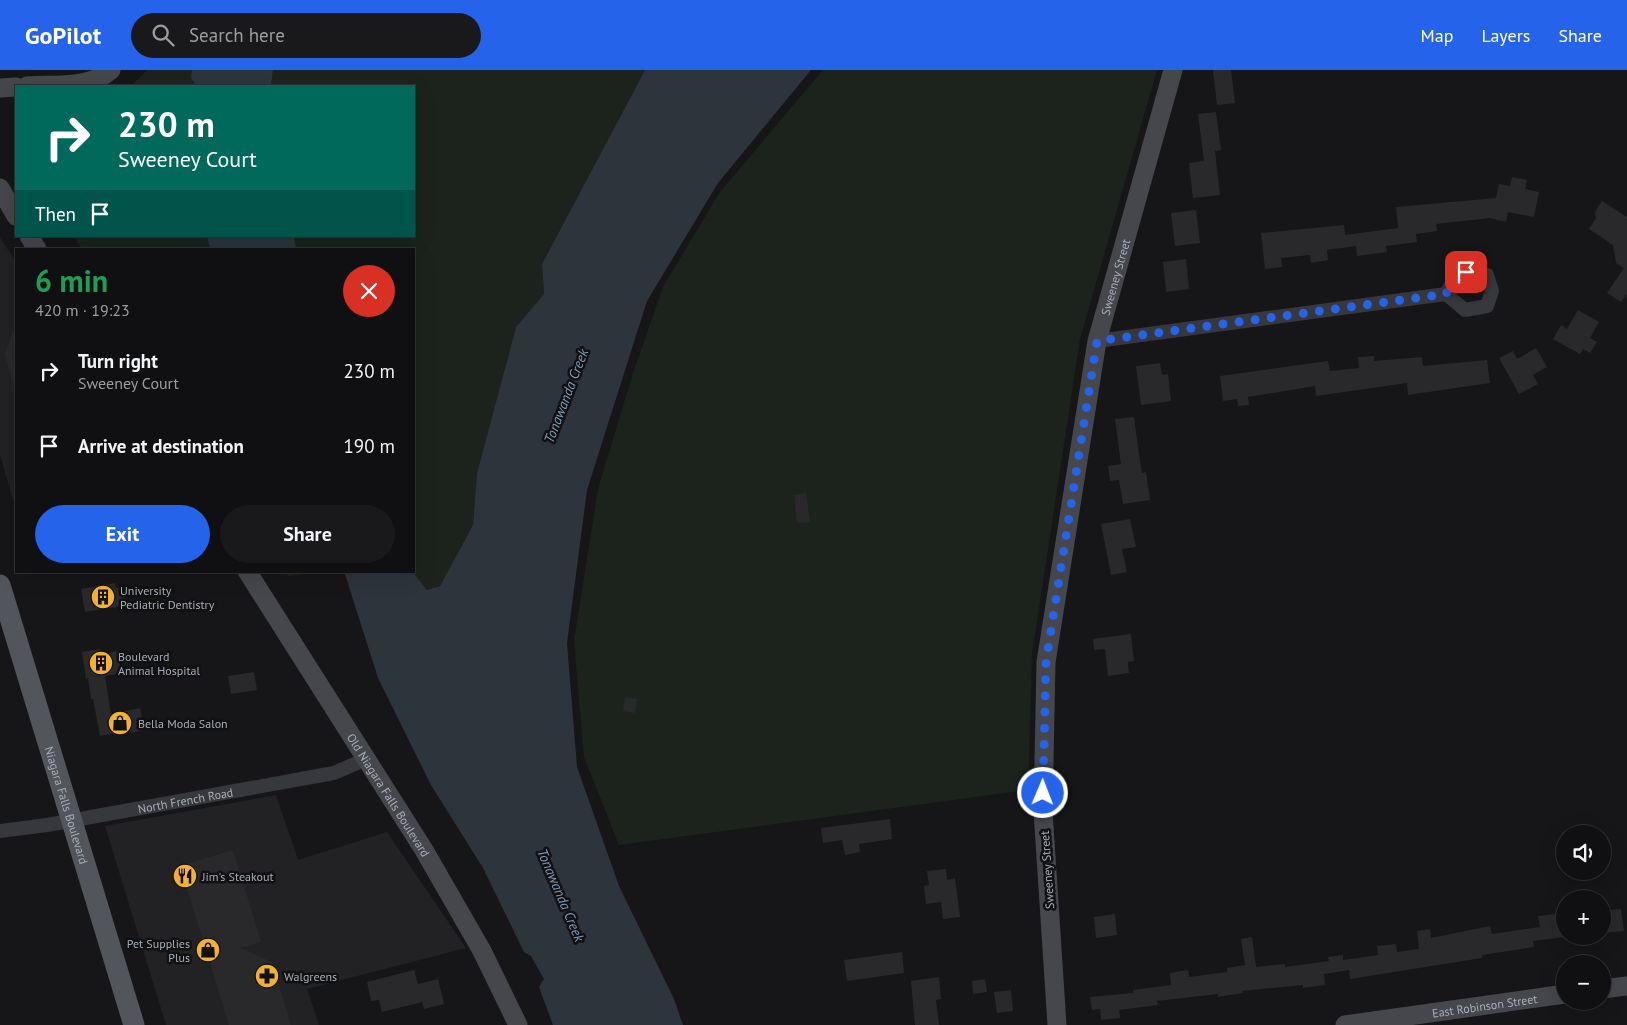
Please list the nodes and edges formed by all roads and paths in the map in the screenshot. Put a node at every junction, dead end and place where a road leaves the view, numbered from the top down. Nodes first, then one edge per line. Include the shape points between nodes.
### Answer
1 (111, 70) edge
2 (1173, 70) edge
3 (42, 85) edge
4 (15, 87) edge
5 (0, 88) edge
6 (0, 188) edge
7 (15, 214) edge
8 (30, 237) edge
9 (36, 248) edge
10 (1446, 294) dead end
11 (1097, 341) junction
12 (248, 573) edge
13 (0, 586) edge
14 (366, 759) junction
15 (71, 820) junction
16 (0, 832) edge
17 (1627, 986) edge
18 (1611, 988) edge
19 (1556, 995) edge
20 (134, 1025) edge
21 (518, 1025) edge
22 (1057, 1025) edge
23 (1345, 1025) edge

1 - 3 street via 101,79
2 - 11 street, Sweeney Street
4 - 5 street
6 - 7 street
8 - 9 street
10 - 11 street
11 - 22 street, Sweeney Street via 1046,662 1043,811
12 - 14 street, Old Niagara Falls Boulevard
13 - 15 main road, Niagara Falls Boulevard
14 - 15 street, North French Road via 334,773
14 - 21 street, Old Niagara Falls Boulevard via 454,900
15 - 16 street, North French Road
15 - 20 main road, Niagara Falls Boulevard
17 - 18 street
19 - 23 street, East Robinson Street

